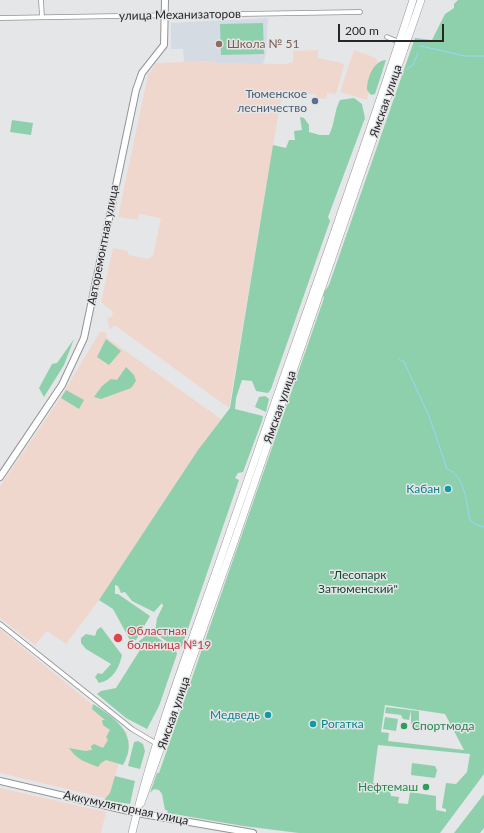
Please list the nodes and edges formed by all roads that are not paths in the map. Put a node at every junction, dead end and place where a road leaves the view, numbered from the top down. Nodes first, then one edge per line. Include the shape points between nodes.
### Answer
1 (41, 0) edge
2 (164, 0) edge
3 (413, 0) edge
4 (421, 0) edge
5 (360, 12) dead end
6 (165, 15) junction
7 (42, 17) junction
8 (0, 18) edge
9 (387, 36) dead end
10 (400, 42) junction
11 (0, 477) edge
12 (229, 546) junction
13 (0, 624) edge
14 (157, 744) junction
15 (0, 780) edge
16 (137, 812) junction
17 (132, 833) edge
18 (253, 833) edge

1 - 7 street
2 - 6 street, Авторемонтная улица
3 - 10 main road, Ямская улица
4 - 12 main road, Ямская улица
5 - 6 street, улица Механизаторов
6 - 7 street, улица Механизаторов
6 - 11 street, Авторемонтная улица via 164,45 142,73 132,106 84,338 62,385
7 - 8 street, улица Механизаторов
9 - 10 street
10 - 12 main road, Ямская улица
12 - 14 main road, Ямская улица
12 - 16 main road, Ямская улица via 146,794
13 - 14 street via 132,729
14 - 16 main road, Ямская улица
15 - 16 street, Аккумуляторная улица
16 - 17 main road, Ямская улица
16 - 18 street, Аккумуляторная улица

